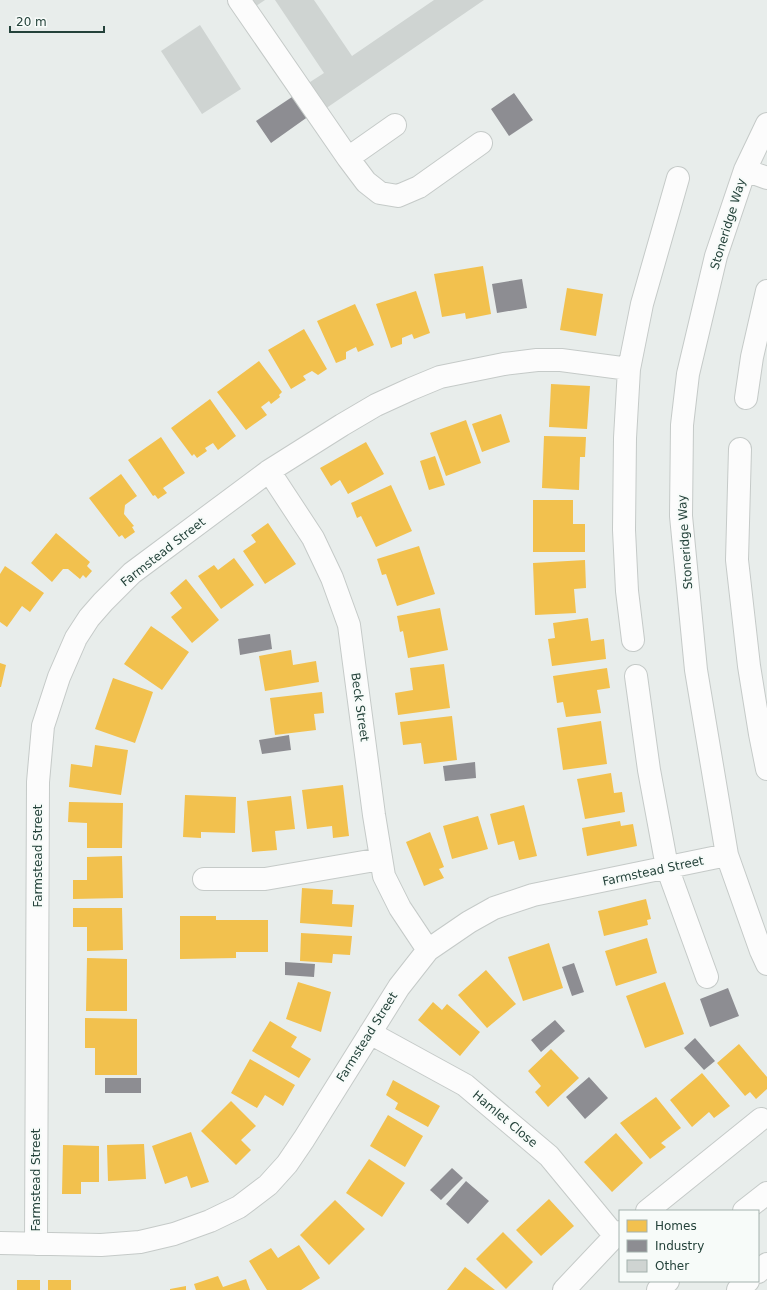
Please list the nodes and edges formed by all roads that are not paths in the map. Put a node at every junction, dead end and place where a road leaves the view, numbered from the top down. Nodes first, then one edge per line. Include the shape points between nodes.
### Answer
1 (239, 0) edge
2 (767, 124) edge
3 (395, 126) dead end
4 (481, 143) dead end
5 (348, 158) junction
6 (745, 170) junction
7 (678, 178) dead end
8 (767, 178) edge
9 (767, 291) edge
10 (629, 369) junction
11 (746, 398) dead end
12 (740, 449) dead end
13 (269, 471) junction
14 (633, 640) dead end
15 (758, 664) edge
16 (636, 676) dead end
17 (767, 769) edge
18 (727, 855) junction
19 (382, 859) junction
20 (667, 868) junction
21 (204, 879) dead end
22 (428, 950) junction
23 (767, 964) edge
24 (707, 977) dead end
25 (370, 1033) junction
26 (762, 1119) dead end
27 (767, 1193) edge
28 (649, 1210) edge
29 (745, 1210) edge
30 (618, 1234) edge
31 (0, 1243) edge
32 (36, 1244) junction
33 (767, 1264) edge
34 (759, 1271) edge
35 (667, 1282) edge
36 (747, 1282) edge
37 (564, 1290) edge
38 (658, 1290) edge
39 (738, 1290) edge

1 - 5 street
2 - 6 street, Stoneridge Way
3 - 5 street
4 - 5 street via 419,187 398,196 380,193 366,182
6 - 8 street
6 - 18 street, Stoneridge Way via 716,256 688,374 682,426 681,516 696,670
7 - 10 street via 642,304
9 - 11 street via 752,357
10 - 13 street, Farmstead Street via 561,360 536,360 440,377 376,405
10 - 14 street via 624,530
12 - 15 street via 737,560 741,598
13 - 19 street, Beck Street via 313,538 332,578 349,625
13 - 32 street, Farmstead Street via 132,573 103,602 76,638 59,677 43,726 38,782
15 - 17 street via 760,734
16 - 20 street via 649,770
18 - 20 street, Farmstead Street
18 - 23 street, Stoneridge Way
19 - 21 street via 265,879
19 - 22 street, Beck Street via 384,876 400,908
20 - 22 street, Farmstead Street via 533,895 494,908
20 - 24 street
22 - 25 street, Farmstead Street via 399,987
25 - 30 street, Hamlet Close via 465,1085 548,1156
25 - 32 street, Farmstead Street via 287,1164 268,1185 239,1207 174,1234 140,1242 101,1245
26 - 28 street
27 - 29 street
30 - 37 street, Hamlet Close
31 - 32 street, Farmstead Street
33 - 34 street
35 - 38 street
36 - 39 street

